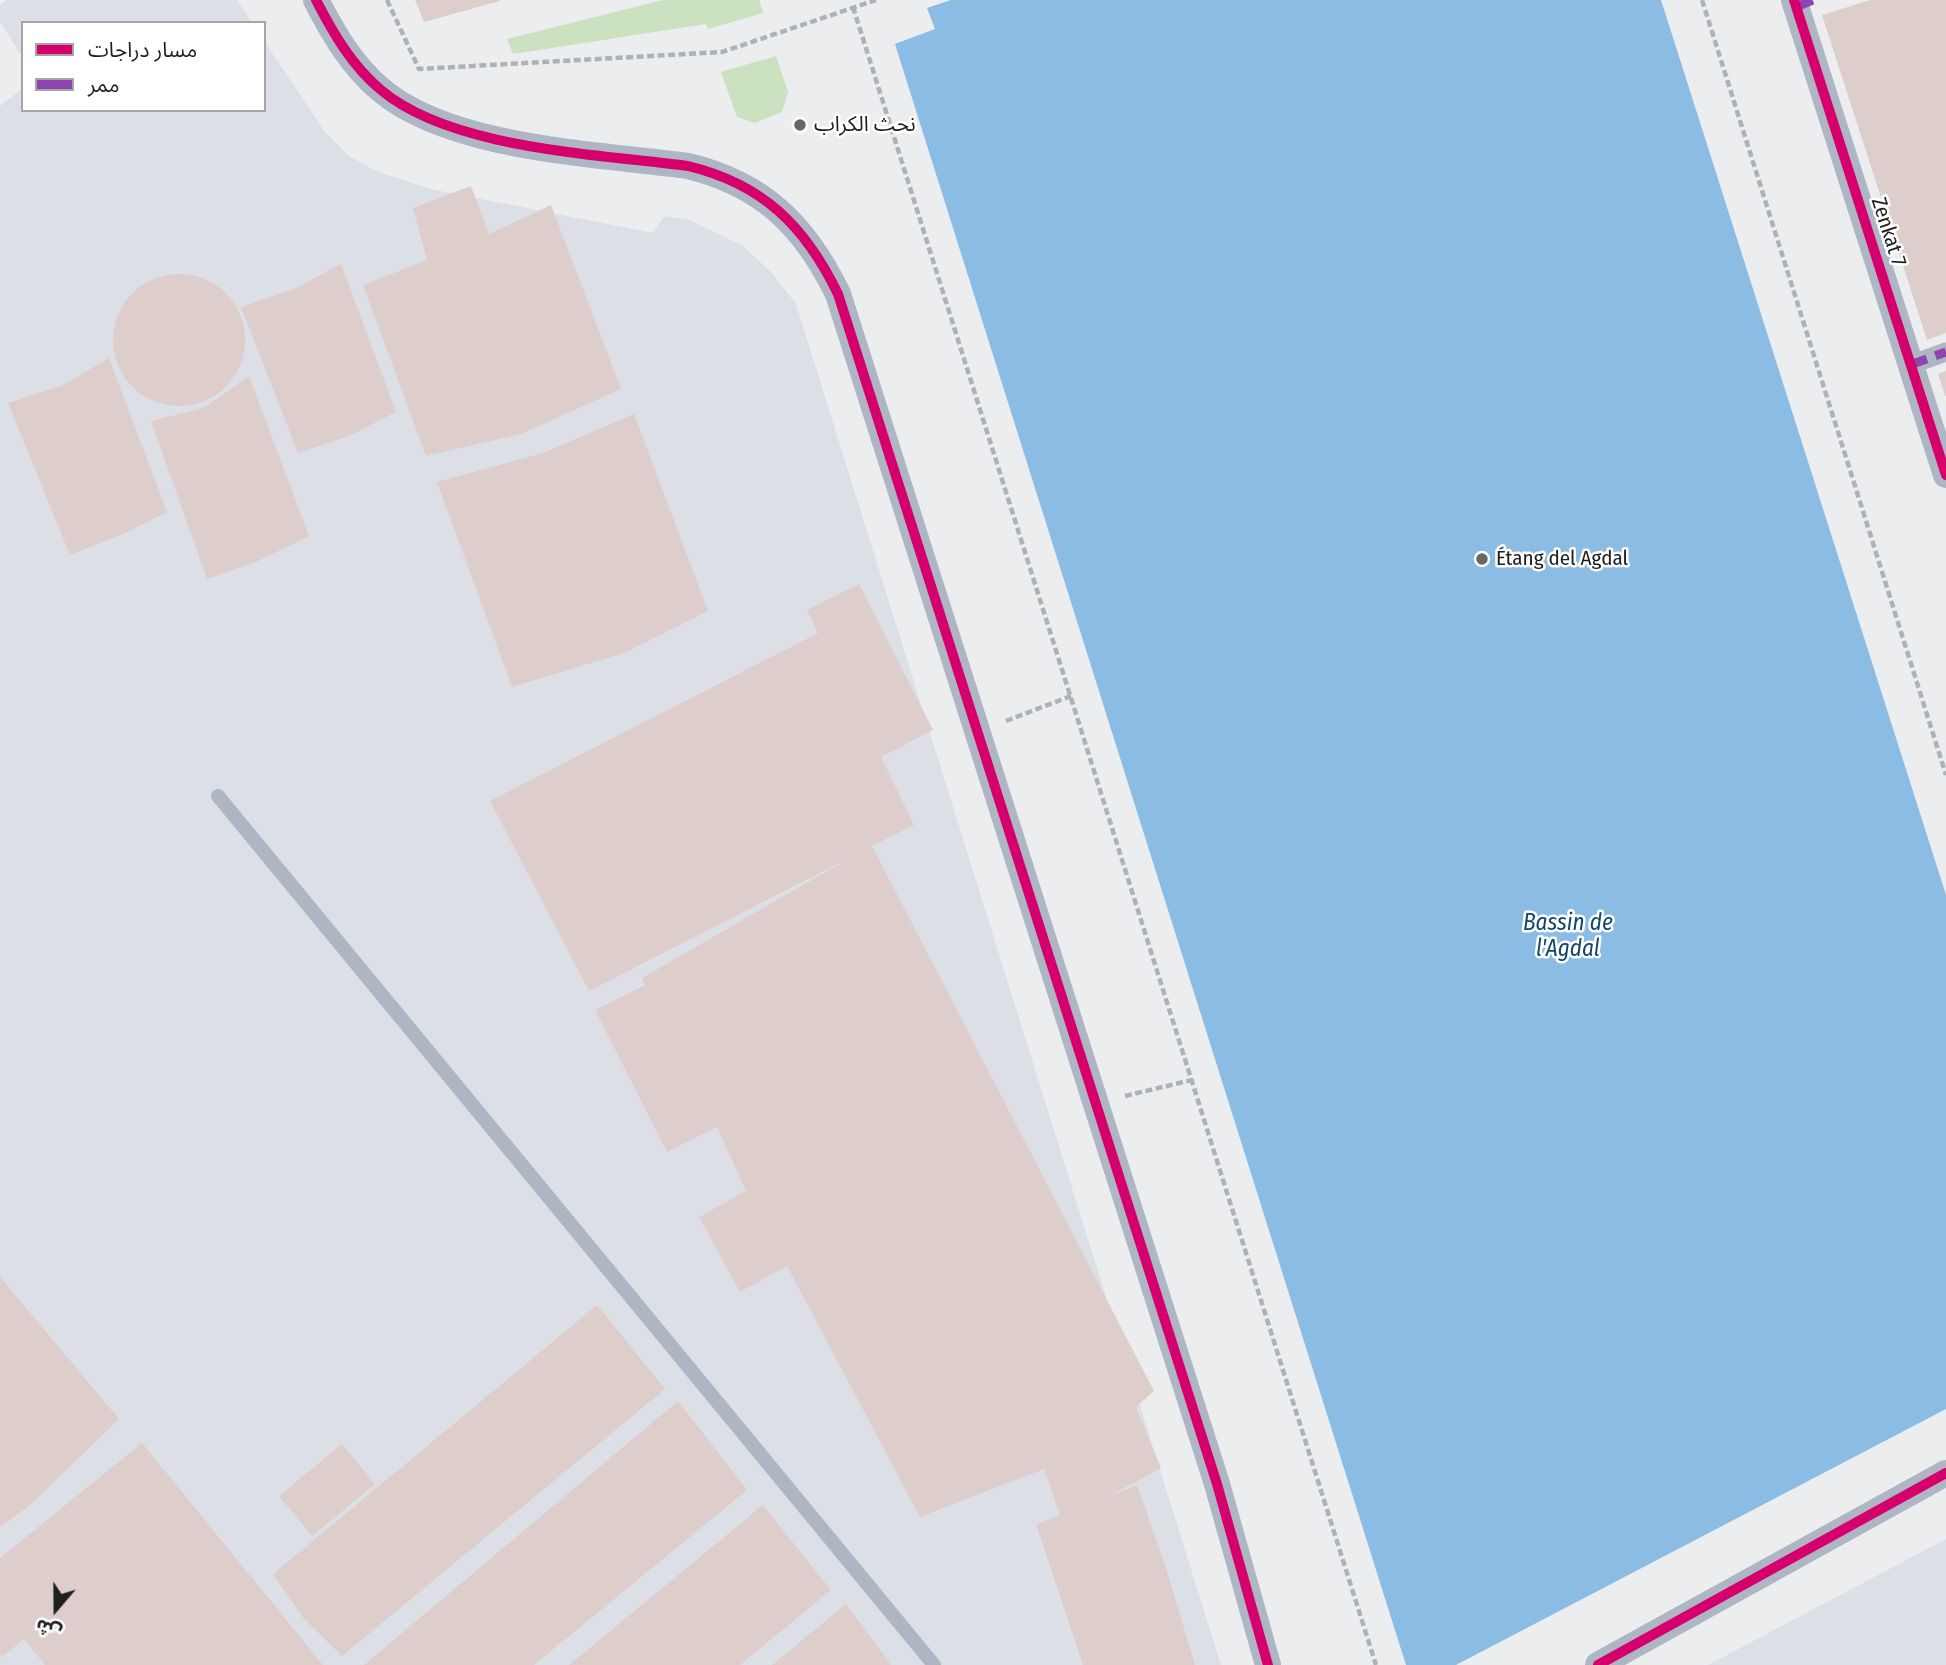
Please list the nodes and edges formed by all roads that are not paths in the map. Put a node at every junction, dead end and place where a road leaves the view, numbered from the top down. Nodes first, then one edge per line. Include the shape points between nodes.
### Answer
1 (316, 0) edge
2 (1801, 2) edge
3 (1946, 352) edge
4 (1910, 365) junction
5 (1946, 475) edge
6 (218, 796) dead end
7 (1946, 1473) edge
8 (934, 1665) edge
9 (1268, 1665) edge
10 (1598, 1665) edge

1 - 9 street via 335,37 358,67 413,112 491,139 720,174 750,188 779,210 824,265 838,294 979,731 1217,1484
2 - 4 street, Zenkat 7
3 - 4 street
4 - 5 street, Zenkat 7
6 - 8 lane
7 - 10 street

